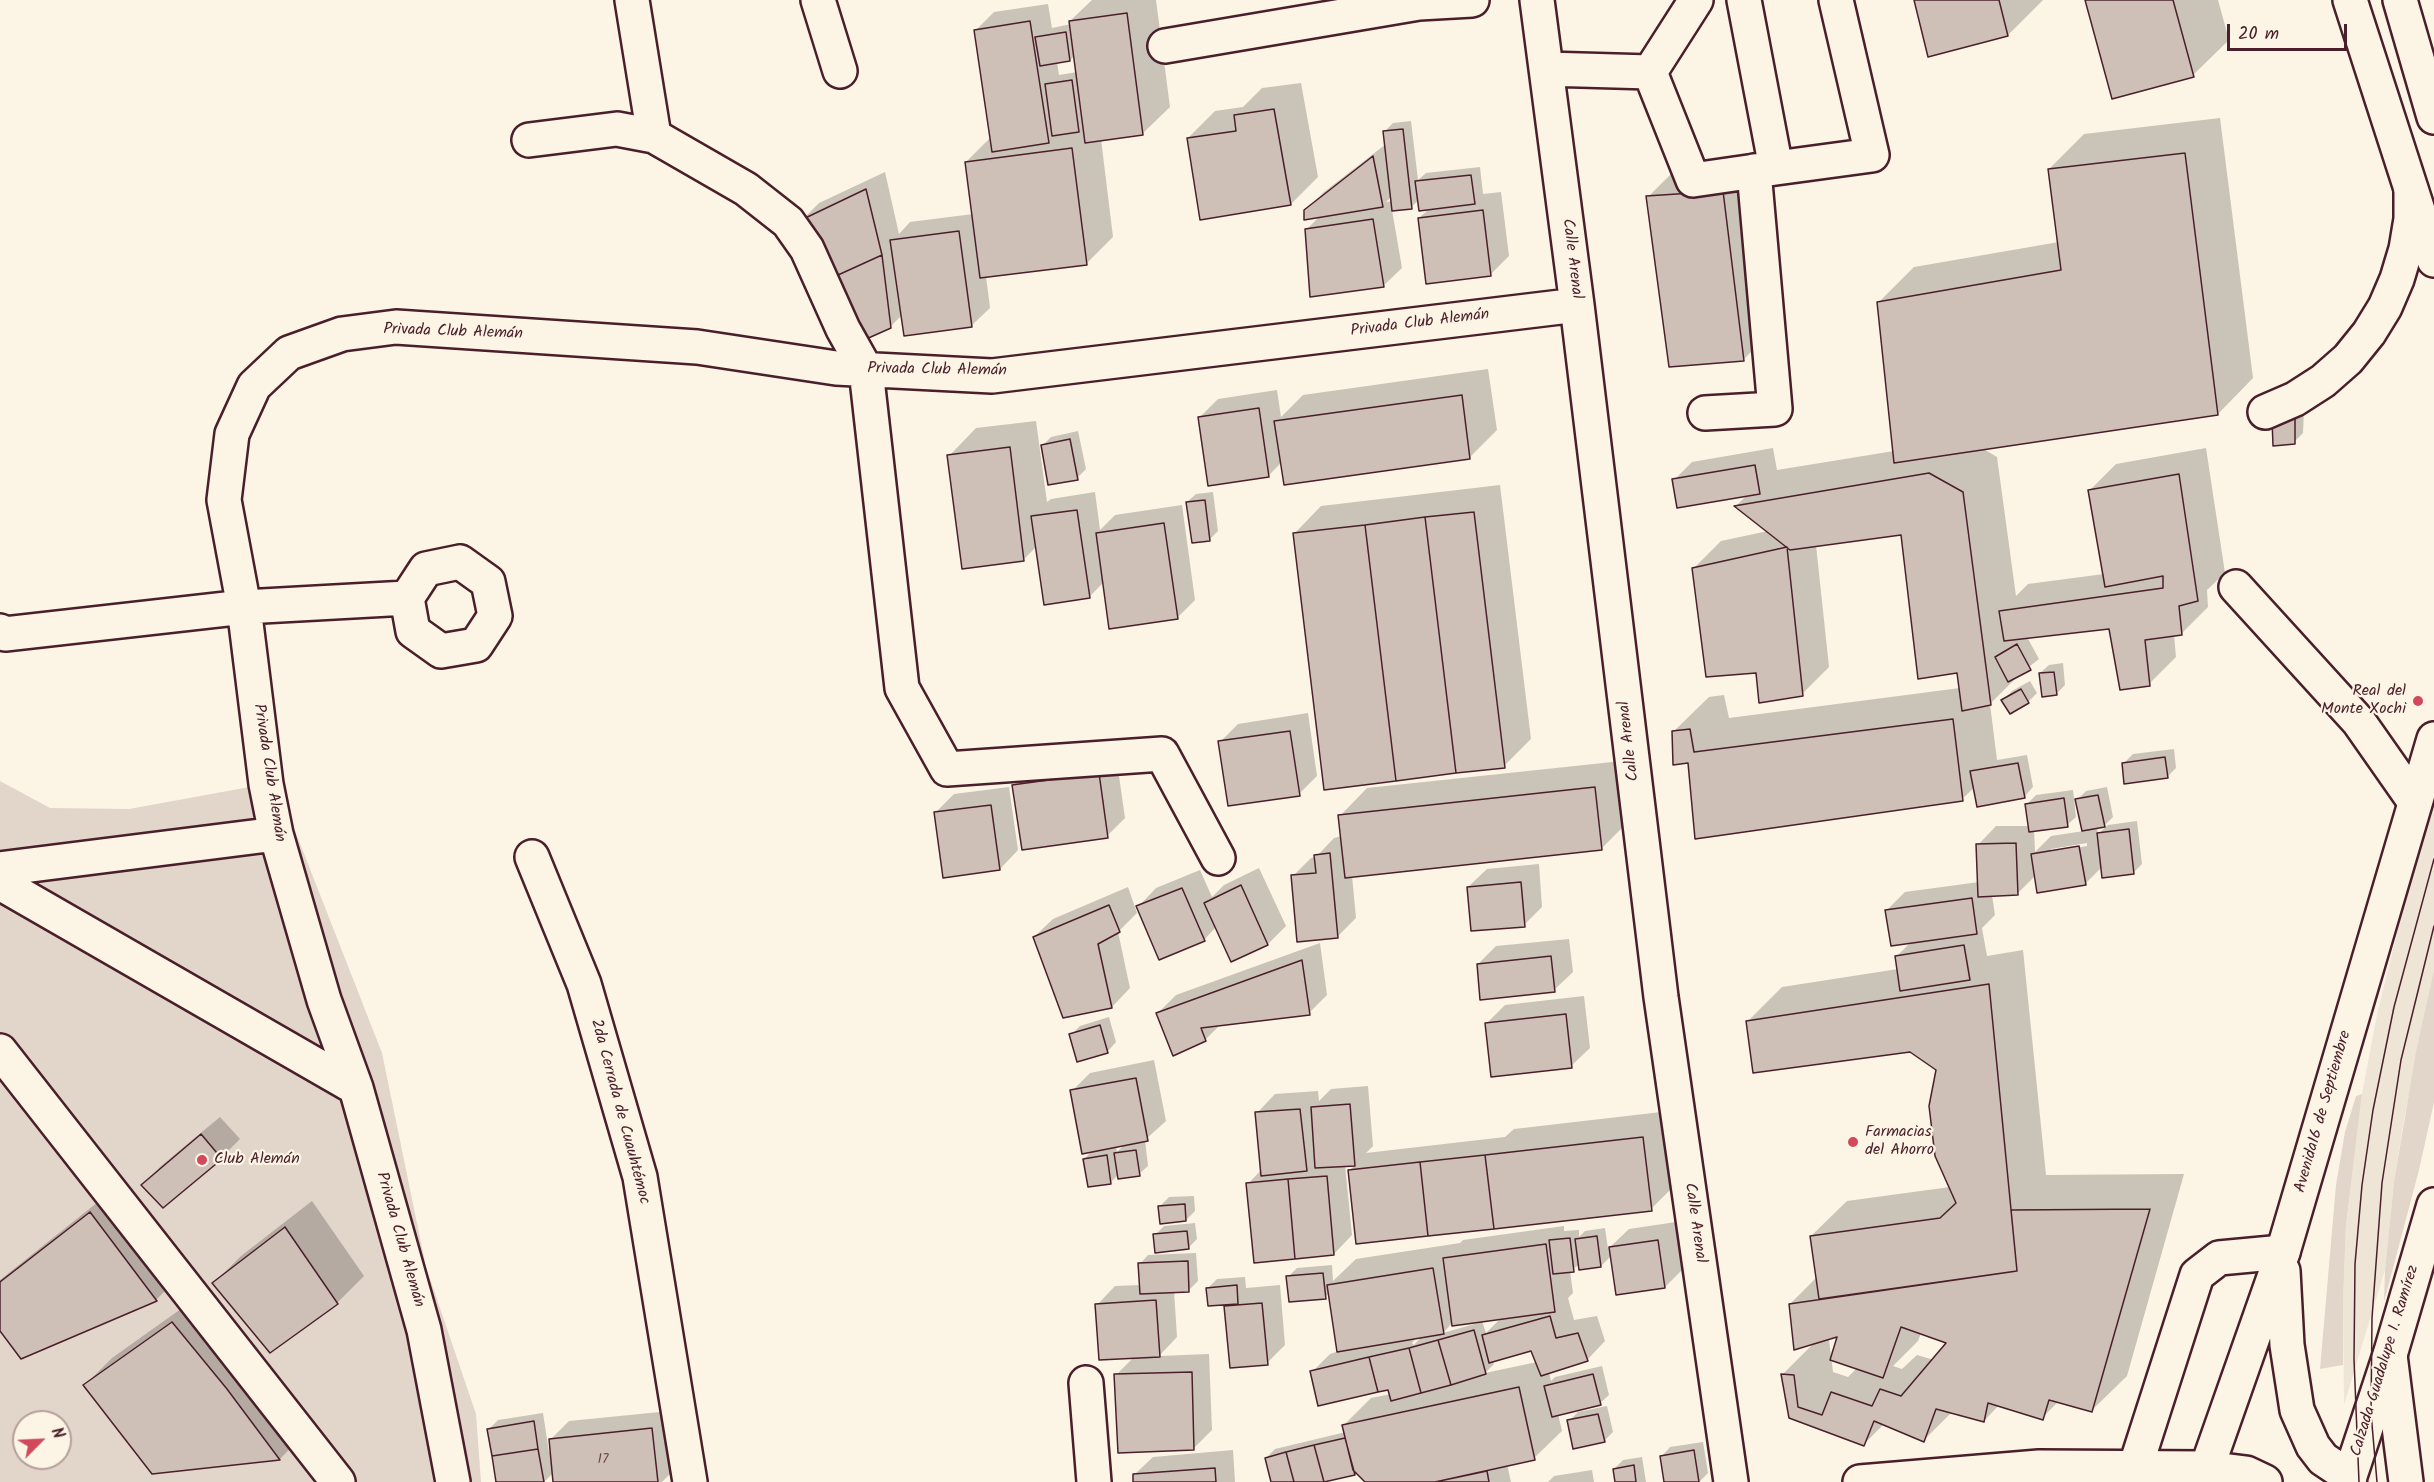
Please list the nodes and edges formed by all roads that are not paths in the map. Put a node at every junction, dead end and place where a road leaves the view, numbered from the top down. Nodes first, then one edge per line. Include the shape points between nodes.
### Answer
1 (632, 0) edge
2 (818, 0) edge
3 (1472, 0) edge
4 (1537, 0) edge
5 (1696, 0) edge
6 (1744, 0) edge
7 (1836, 0) edge
8 (2350, 0) edge
9 (2400, 0) edge
10 (1165, 46) dead end
11 (1546, 69) junction
12 (840, 71) dead end
13 (1650, 72) junction
14 (2434, 117) edge
15 (654, 136) junction
16 (528, 140) dead end
17 (1765, 170) junction
18 (2411, 188) junction
19 (2434, 261) edge
20 (1577, 305) junction
21 (866, 370) junction
22 (2265, 412) dead end
23 (1705, 413) dead end
24 (2236, 587) dead end
25 (406, 598) dead end
26 (244, 607) junction
27 (0, 631) edge
28 (2434, 739) edge
29 (2415, 802) junction
30 (276, 834) junction
31 (532, 857) dead end
32 (1218, 858) dead end
33 (0, 869) edge
34 (0, 883) edge
35 (0, 1051) edge
36 (356, 1088) junction
37 (2434, 1205) edge
38 (2283, 1252) junction
39 (2390, 1355) junction
40 (1086, 1383) dead end
41 (2135, 1468) junction
42 (2204, 1475) edge
43 (2349, 1480) edge
44 (338, 1482) edge
45 (453, 1482) edge
46 (690, 1482) edge
47 (1094, 1482) edge
48 (1731, 1482) edge
49 (1860, 1482) edge
50 (2265, 1482) edge
51 (2406, 1482) edge

1 - 15 street
2 - 12 street
3 - 10 street via 1419,3
4 - 11 street, Calle Arenal
5 - 13 street
6 - 17 street
7 - 17 street via 1872,155
8 - 18 street
9 - 14 street
11 - 13 street
11 - 20 street, Calle Arenal
13 - 17 street via 1693,180
15 - 16 street via 617,129
15 - 21 street via 746,189 788,222 807,249
17 - 23 street via 1775,409
18 - 19 street
18 - 22 street via 2406,249 2385,307 2369,333 2323,381
20 - 21 street, Privada Club Alemán via 992,376
20 - 48 street, Calle Arenal via 1661,997
21 - 26 street, Privada Club Alemán via 697,347 396,327 342,334 289,353 254,386 232,434 224,500
21 - 32 street via 902,688 946,769 1162,754
24 - 29 street via 2359,722
25 - 26 street
26 - 27 street via 5,634
26 - 30 street, Privada Club Alemán
28 - 29 street, Avenida16 de Septiembre
29 - 38 street, Avenida16 de Septiembre
30 - 33 street
30 - 36 street, Privada Club Alemán via 324,1000
31 - 46 street, 2da Cerrada de Cuauhtémoc via 585,984 640,1177
34 - 36 street
35 - 44 street
36 - 45 street, Privada Club Alemán via 424,1330
37 - 39 street, Calzada Guadalupe I. Ramírez
38 - 41 street via 2219,1258 2197,1275
38 - 42 street, Avenida16 de Septiembre
38 - 43 street via 2287,1345 2297,1410 2313,1446
39 - 43 street, Calzada Guadalupe I. Ramírez
39 - 51 street
40 - 47 street
41 - 42 street
41 - 49 street via 2038,1467
42 - 50 street via 2246,1473

